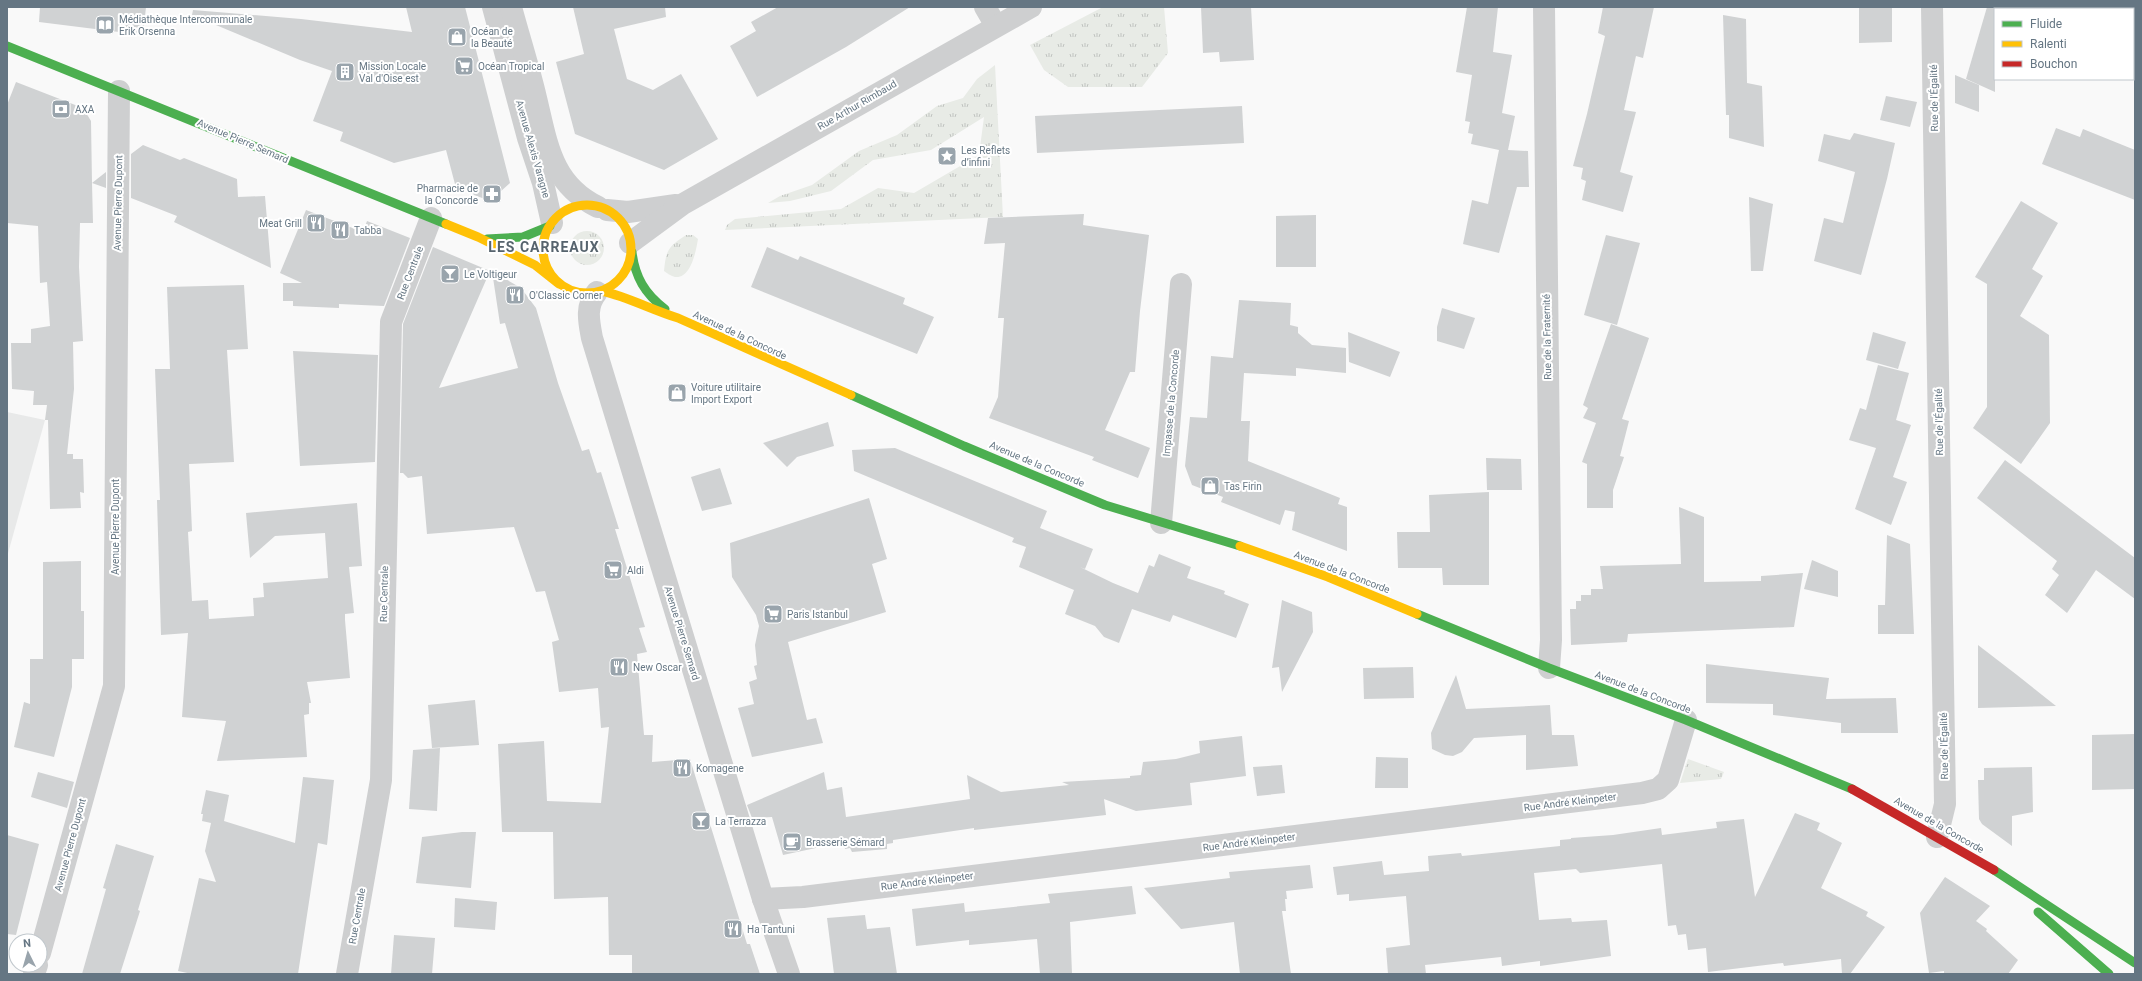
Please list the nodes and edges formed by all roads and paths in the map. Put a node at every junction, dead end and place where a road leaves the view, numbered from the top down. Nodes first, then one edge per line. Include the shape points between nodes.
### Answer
1 (493, 7) edge
2 (511, 7) edge
3 (985, 7) edge
4 (1031, 7) edge
5 (1544, 7) edge
6 (1932, 7) edge
7 (996, 26) junction
8 (7, 46) edge
9 (119, 91) junction
10 (683, 204) junction
11 (603, 209) junction
12 (431, 218) junction
13 (551, 224) junction
14 (478, 236) junction
15 (631, 246) junction
16 (559, 284) junction
17 (1181, 284) dead end
18 (599, 291) junction
19 (678, 318) junction
20 (1161, 523) junction
21 (1549, 668) junction
22 (1686, 720) junction
23 (1937, 837) junction
24 (1989, 867) junction
25 (764, 899) junction
26 (46, 933) edge
27 (2135, 963) edge
28 (347, 974) edge
29 (789, 974) edge
30 (2109, 974) edge

1 - 13 street, Avenue Alexis Varagne via 528,138 544,183
2 - 11 street, Avenue Alexis Varagne via 547,146 554,163 580,195
3 - 7 street
4 - 7 street, Rue Arthur Rimbaud
5 - 21 street, Rue de la Fraternité via 1551,640
6 - 23 street, Rue de l'Égalité via 1945,804
7 - 10 street, Rue Arthur Rimbaud
8 - 9 main road, Avenue Pierre Semard
9 - 12 main road, Avenue Pierre Semard
9 - 26 street, Avenue Pierre Dupont via 114,686
10 - 11 street via 636,211
10 - 15 street
11 - 13 main road via 575,207 560,214
11 - 15 main road via 621,222 627,230
12 - 14 main road, Avenue Pierre Semard
12 - 28 street, Rue Centrale via 391,322 381,780
13 - 14 main road via 524,237 499,240
13 - 16 main road via 544,241 543,256 549,272
14 - 16 main road via 536,265
15 - 18 main road via 624,274 618,281
15 - 19 main road, Avenue de la Concorde via 635,273 640,285 649,296
16 - 18 main road via 583,293
17 - 20 street, Impasse de la Concorde
18 - 19 main road, Avenue de la Concorde via 621,295 652,310
18 - 25 street, Avenue Pierre Semard via 592,298 588,311 592,338
19 - 20 main road, Avenue de la Concorde via 964,446 1105,505
20 - 21 main road, Avenue de la Concorde via 1252,549 1328,577
21 - 22 main road, Avenue de la Concorde
22 - 23 main road, Avenue de la Concorde via 1851,788
22 - 25 street, Rue André Kleinpeter via 1668,780 1658,789 1642,793 803,897
23 - 24 main road, Avenue de la Concorde
24 - 27 main road, Avenue de la Concorde
24 - 30 main road, Avenue de la Concorde
25 - 29 street, Avenue Pierre Semard

